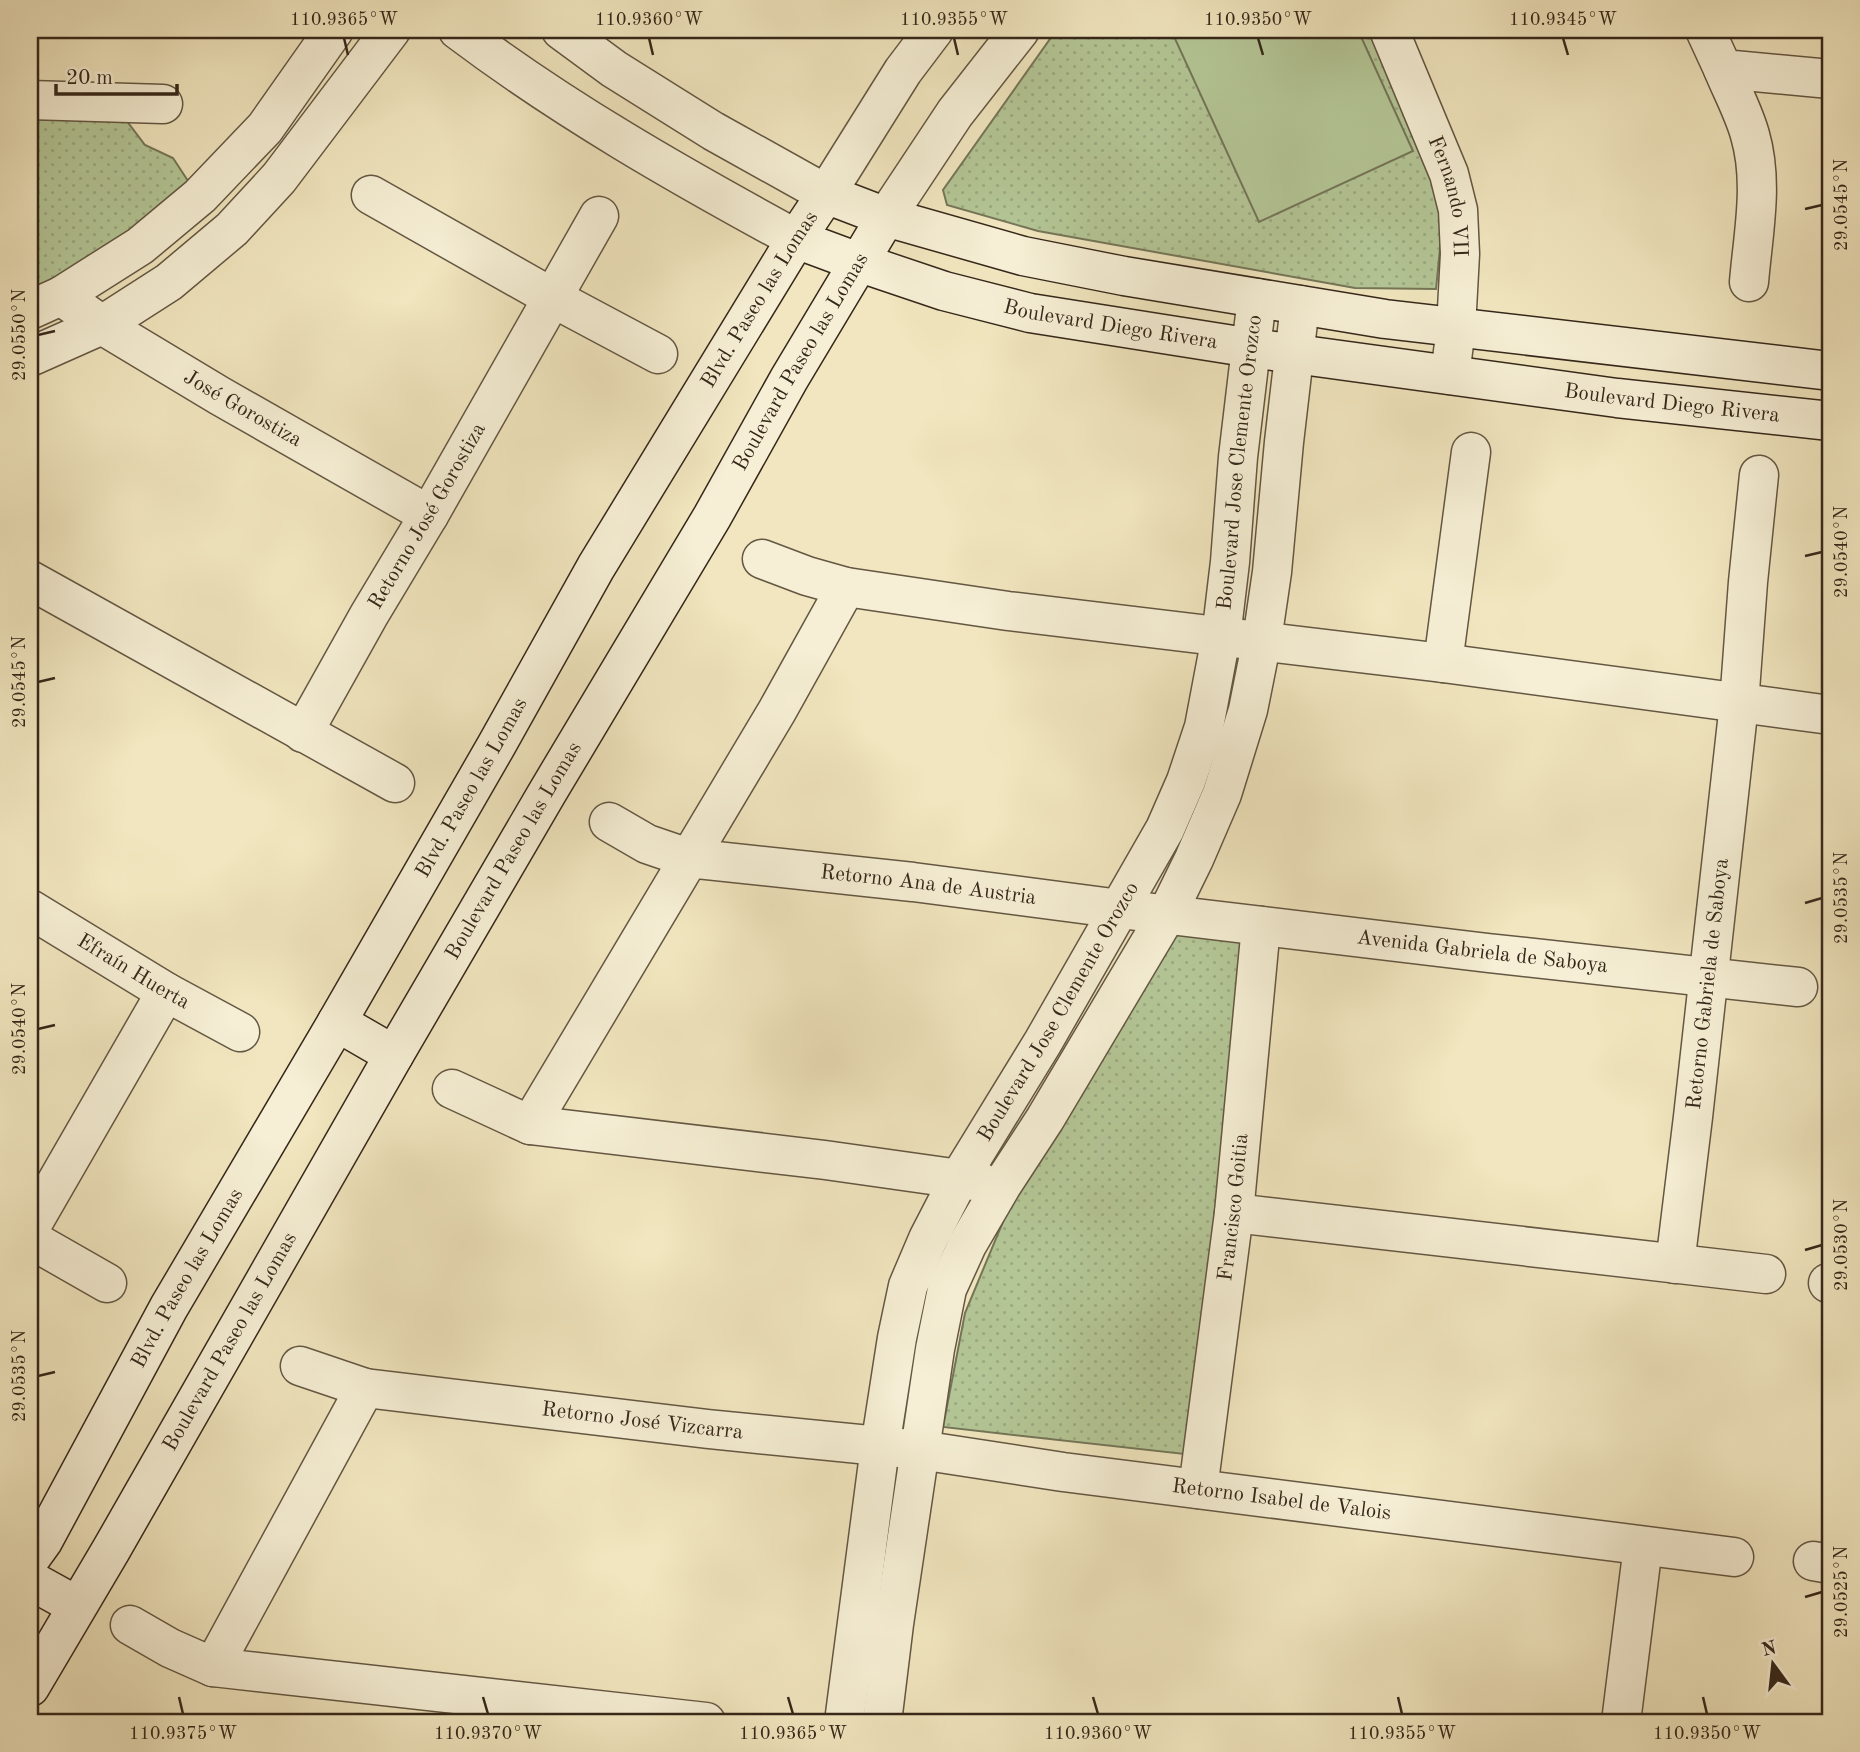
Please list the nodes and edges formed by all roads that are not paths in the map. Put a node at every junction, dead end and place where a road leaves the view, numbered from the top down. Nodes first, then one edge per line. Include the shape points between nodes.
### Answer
1 (334, 30) edge
2 (391, 30) edge
3 (458, 30) edge
4 (561, 30) edge
5 (934, 30) edge
6 (1020, 30) edge
7 (1389, 30) edge
8 (1705, 30) edge
9 (1723, 69) junction
10 (1830, 79) edge
11 (290, 93) junction
12 (30, 100) edge
13 (163, 104) dead end
14 (324, 118) junction
15 (826, 194) junction
16 (371, 195) dead end
17 (200, 196) junction
18 (599, 216) dead end
19 (886, 217) junction
20 (232, 229) junction
21 (796, 239) junction
22 (858, 262) junction
23 (1749, 282) dead end
24 (553, 298) junction
25 (1257, 298) junction
26 (45, 303) edge
27 (1300, 305) junction
28 (102, 325) junction
29 (1456, 328) junction
30 (1252, 348) junction
31 (1295, 353) junction
32 (658, 354) dead end
33 (30, 357) edge
34 (1830, 371) edge
35 (1450, 375) junction
36 (1830, 421) edge
37 (1471, 452) dead end
38 (1759, 475) dead end
39 (429, 515) junction
40 (762, 559) dead end
41 (30, 580) edge
42 (846, 587) junction
43 (1221, 637) junction
44 (1262, 640) junction
45 (1443, 663) junction
46 (1739, 704) junction
47 (1830, 715) edge
48 (303, 733) junction
49 (395, 783) dead end
50 (609, 822) dead end
51 (688, 858) junction
52 (30, 909) edge
53 (1120, 909) junction
54 (1167, 914) junction
55 (1261, 926) junction
56 (1709, 977) junction
57 (1798, 987) dead end
58 (166, 992) junction
59 (337, 1022) junction
60 (240, 1032) dead end
61 (394, 1055) junction
62 (452, 1089) dead end
63 (530, 1125) junction
64 (959, 1179) junction
65 (1002, 1185) junction
66 (1234, 1213) junction
67 (30, 1228) edge
68 (30, 1238) edge
69 (1675, 1264) junction
70 (1766, 1273) dead end
71 (107, 1283) dead end
72 (300, 1366) dead end
73 (365, 1388) junction
74 (880, 1447) junction
75 (920, 1450) junction
76 (1198, 1489) junction
77 (1643, 1546) junction
78 (1734, 1557) dead end
79 (30, 1559) edge
80 (30, 1580) edge
81 (78, 1606) junction
82 (130, 1625) dead end
83 (214, 1667) junction
84 (30, 1687) edge
85 (706, 1722) edge
86 (844, 1722) edge
87 (883, 1722) edge
88 (1621, 1722) edge

1 - 11 street
2 - 14 street
3 - 21 street, Boulevard Diego Rivera via 593,122
4 - 15 street via 713,131
5 - 15 street, Blvd. Paseo las Lomas
6 - 19 street, Boulevard Paseo las Lomas via 955,113
7 - 29 street, Fernando VII via 1449,174 1458,210
8 - 9 street
9 - 10 street
9 - 23 street via 1750,135 1756,167
11 - 14 street
11 - 17 street via 265,128
12 - 13 street
14 - 20 street via 279,178
15 - 19 street
15 - 21 street, Blvd. Paseo las Lomas
16 - 24 street
17 - 20 street
17 - 26 street via 140,246
18 - 24 street, Retorno José Gorostiza
19 - 22 street, Boulevard Paseo las Lomas
19 - 25 street via 1023,256
20 - 28 street via 169,282
21 - 22 street, Boulevard Diego Rivera
21 - 59 street, Blvd. Paseo las Lomas via 597,567
22 - 30 street, Boulevard Diego Rivera via 1030,313
22 - 61 street, Boulevard Paseo las Lomas
24 - 32 street
24 - 39 street, Retorno José Gorostiza
25 - 27 street
25 - 30 street, Boulevard Jose Clemente Orozco
26 - 28 street, José Gorostiza
27 - 29 street
27 - 31 street, Boulevard Jose Clemente Orozco
28 - 33 street
28 - 39 street, José Gorostiza
29 - 34 street
29 - 35 street, Fernando VII
30 - 31 street, Boulevard Diego Rivera
30 - 43 street, Boulevard Jose Clemente Orozco
31 - 35 street, Boulevard Diego Rivera
31 - 44 street, Boulevard Jose Clemente Orozco
35 - 36 street, Boulevard Diego Rivera
37 - 45 street
38 - 46 street, Retorno Gabriela de Saboya
39 - 48 street, Retorno José Gorostiza
40 - 42 street
41 - 48 street
42 - 43 street
42 - 51 street
43 - 44 street
43 - 53 street, Boulevard Jose Clemente Orozco via 1204,727 1186,781
44 - 45 street
44 - 54 street, Boulevard Jose Clemente Orozco via 1248,710 1222,794
45 - 46 street
46 - 47 street
46 - 56 street, Retorno Gabriela de Saboya
48 - 49 street
50 - 51 street, Retorno Ana de Austria via 647,844
51 - 53 street, Retorno Ana de Austria
51 - 63 street
52 - 58 street, Efraín Huerta
53 - 54 street, Retorno Ana de Austria
53 - 64 street, Boulevard Jose Clemente Orozco
54 - 55 street, Avenida Gabriela de Saboya
54 - 65 street, Boulevard Jose Clemente Orozco
55 - 56 street, Avenida Gabriela de Saboya
55 - 66 street, Francisco Goitia
56 - 57 street, Avenida Gabriela de Saboya
56 - 69 street, Retorno Gabriela de Saboya
58 - 60 street, Efraín Huerta
58 - 67 street
59 - 61 street
59 - 79 street, Blvd. Paseo las Lomas via 169,1307
61 - 81 street, Boulevard Paseo las Lomas
62 - 63 street
63 - 64 street
64 - 65 street
64 - 74 street, Boulevard Jose Clemente Orozco via 908,1286
65 - 75 street, Boulevard Jose Clemente Orozco via 947,1289
66 - 69 street
66 - 76 street, Francisco Goitia
68 - 71 street
69 - 70 street
72 - 73 street, Retorno José Vizcarra
73 - 74 street, Retorno José Vizcarra
73 - 83 street
74 - 75 street, Retorno José Vizcarra
74 - 86 street, Boulevard Jose Clemente Orozco
75 - 76 street, Retorno Isabel de Valois
75 - 87 street, Boulevard Jose Clemente Orozco
76 - 77 street, Retorno Isabel de Valois
77 - 78 street, Retorno Isabel de Valois
77 - 88 street
80 - 81 street
81 - 84 street, Boulevard Paseo las Lomas
82 - 83 street
83 - 85 street

